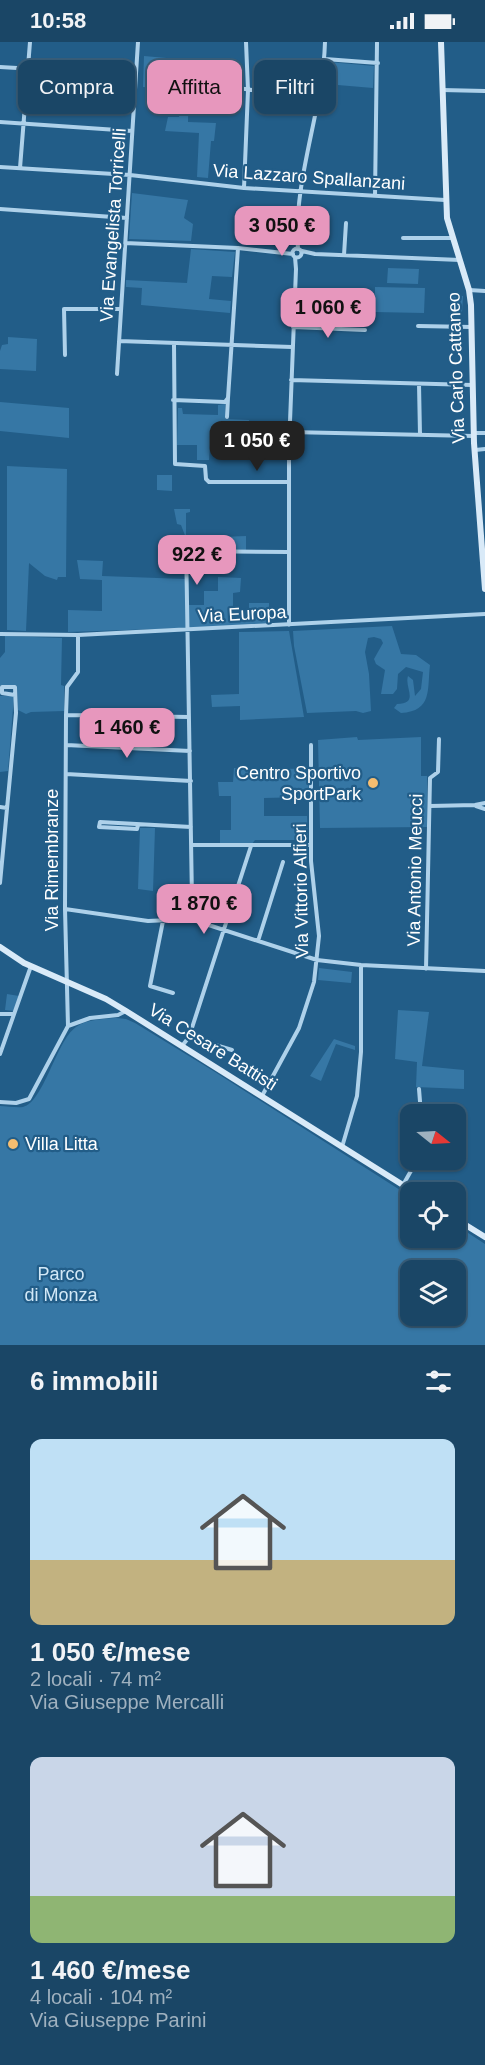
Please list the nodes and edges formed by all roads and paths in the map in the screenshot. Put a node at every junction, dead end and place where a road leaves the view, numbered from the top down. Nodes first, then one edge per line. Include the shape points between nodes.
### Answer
1 (30, 42) edge
2 (138, 42) edge
3 (246, 42) edge
4 (325, 42) edge
5 (441, 42) edge
6 (377, 43) edge
7 (324, 58) joint
8 (29, 60) edge
9 (378, 63) junction
10 (0, 67) edge
11 (18, 68) edge
12 (136, 75) joint
13 (208, 85) joint
14 (242, 89) edge
15 (248, 90) junction
16 (442, 90) junction
17 (254, 91) edge
18 (485, 91) edge
19 (25, 114) edge
20 (315, 114) edge
21 (0, 122) edge
22 (24, 123) junction
23 (132, 131) junction
24 (0, 167) edge
25 (20, 168) junction
26 (130, 175) junction
27 (244, 188) junction
28 (300, 192) junction
29 (375, 196) junction
30 (445, 200) junction
31 (0, 209) edge
32 (127, 218) junction
33 (346, 223) dead end
34 (403, 238) dead end
35 (453, 238) junction
36 (125, 243) junction
37 (238, 248) junction
38 (298, 254) junction
39 (344, 255) junction
40 (460, 260) junction
41 (469, 290) junction
42 (485, 291) edge
43 (121, 309) junction
44 (418, 326) dead end
45 (293, 327) junction
46 (472, 327) junction
47 (365, 330) dead end
48 (119, 341) junction
49 (174, 344) junction
50 (231, 345) junction
51 (292, 347) junction
52 (65, 355) dead end
53 (117, 374) dead end
54 (290, 380) junction
55 (419, 384) junction
56 (473, 385) junction
57 (228, 398) junction
58 (173, 400) junction
59 (227, 417) dead end
60 (289, 432) junction
61 (485, 433) edge
62 (420, 435) junction
63 (473, 435) junction
64 (485, 449) edge
65 (474, 450) junction
66 (476, 480) junction
67 (485, 480) edge
68 (289, 482) junction
69 (186, 542) dead end
70 (185, 551) junction
71 (288, 552) junction
72 (484, 574) edge
73 (485, 589) edge
74 (485, 614) edge
75 (289, 625) junction
76 (187, 630) junction
77 (0, 633) edge
78 (78, 635) junction
79 (15, 695) dead end
80 (66, 715) junction
81 (189, 717) junction
82 (439, 739) dead end
83 (66, 745) junction
84 (312, 746) dead end
85 (190, 751) junction
86 (66, 774) junction
87 (191, 781) junction
88 (485, 803) edge
89 (475, 805) junction
90 (430, 806) junction
91 (0, 807) edge
92 (7, 808) junction
93 (485, 809) edge
94 (138, 825) junction
95 (191, 827) junction
96 (192, 845) junction
97 (311, 845) junction
98 (251, 846) junction
99 (283, 862) dead end
100 (0, 883) edge
101 (65, 909) junction
102 (187, 919) junction
103 (163, 921) junction
104 (224, 930) junction
105 (258, 941) junction
106 (0, 947) edge
107 (317, 960) junction
108 (361, 965) junction
109 (31, 966) junction
110 (426, 969) junction
111 (485, 971) edge
112 (65, 980) junction
113 (76, 985) junction
114 (173, 993) dead end
115 (68, 1000) junction
116 (126, 1011) junction
117 (0, 1014) edge
118 (14, 1014) junction
119 (68, 1026) junction
120 (189, 1037) junction
121 (182, 1046) junction
122 (232, 1050) dead end
123 (0, 1054) edge
124 (419, 1089) dead end
125 (262, 1096) junction
126 (0, 1102) edge
127 (420, 1104) edge
128 (342, 1147) junction
129 (400, 1183) edge
130 (466, 1225) edge
131 (485, 1237) edge

1 - 8 street
2 - 12 street, Via Evangelista Torricelli
3 - 15 street
4 - 7 street
5 - 16 street, Via Carlo Cattaneo
6 - 9 street
7 - 9 street
9 - 29 street
10 - 11 street
12 - 23 street, Via Evangelista Torricelli
13 - 13 street via 207,95 192,93 193,82
14 - 15 street
15 - 17 street
15 - 27 street
16 - 18 street
16 - 30 street, Via Carlo Cattaneo
19 - 22 street
20 - 28 street
21 - 22 street
22 - 23 street
22 - 25 street
23 - 26 street, Via Evangelista Torricelli
24 - 25 street, Via Lazzaro Spallanzani
25 - 26 street, Via Lazzaro Spallanzani
26 - 27 street, Via Lazzaro Spallanzani
26 - 32 street, Via Evangelista Torricelli
27 - 28 street, Via Lazzaro Spallanzani
28 - 29 street, Via Lazzaro Spallanzani
28 - 38 street
29 - 30 street, Via Lazzaro Spallanzani
30 - 35 street, Via Carlo Cattaneo
31 - 32 street
32 - 36 street, Via Evangelista Torricelli
33 - 39 street
34 - 35 street
35 - 40 street, Via Carlo Cattaneo
36 - 37 street
36 - 43 street, Via Evangelista Torricelli
37 - 38 street
37 - 50 street
38 - 39 street
38 - 45 street
39 - 40 street
40 - 41 street, Via Carlo Cattaneo
41 - 42 street
41 - 46 street, Via Carlo Cattaneo
43 - 48 street, Via Evangelista Torricelli
43 - 52 street via 64,309
44 - 46 street
45 - 47 street
45 - 51 street
46 - 56 street, Via Carlo Cattaneo
48 - 49 street
48 - 53 street, Via Evangelista Torricelli
49 - 50 street
49 - 58 street
50 - 51 street
50 - 57 street
51 - 54 street
54 - 55 street
54 - 60 street
55 - 56 street
55 - 62 street
56 - 63 street, Via Carlo Cattaneo
57 - 58 street via 225,402
57 - 59 street
58 - 68 street via 175,464 205,466 207,481
60 - 62 street
60 - 68 street
61 - 63 street
62 - 63 street
63 - 65 street, Via Carlo Cattaneo
64 - 65 street
65 - 66 street, Via Carlo Cattaneo
66 - 67 street
66 - 72 street, Via Carlo Cattaneo
68 - 71 street
69 - 70 street
70 - 71 street
70 - 76 street
71 - 75 street
72 - 73 street, Via Carlo Cattaneo
74 - 75 street, Via Europa
75 - 76 street, Via Europa
76 - 78 street, Via Europa
76 - 81 street
77 - 78 street, Via Europa
78 - 80 street, Via Rimembranze via 78,672 67,687
79 - 92 street
80 - 81 street
80 - 83 street, Via Rimembranze
81 - 85 street
82 - 90 street, Via Antonio Meucci via 438,772 430,778
83 - 85 street
83 - 86 street, Via Rimembranze
84 - 97 street, Via Vittorio Alfieri
85 - 87 street
86 - 87 street
86 - 101 street, Via Rimembranze
87 - 95 street
88 - 89 street
89 - 90 street
89 - 93 street
90 - 110 street, Via Antonio Meucci
91 - 92 street
92 - 100 street
94 - 94 street via 100,822 99,824 100,828 137,829
94 - 95 street
95 - 96 street
96 - 98 street
96 - 102 street via 192,900
97 - 98 street
97 - 107 street, Via Vittorio Alfieri via 319,936
98 - 104 street
99 - 105 street
101 - 103 street
101 - 112 street, Via Rimembranze
102 - 103 street
102 - 104 street
103 - 114 street via 150,986
104 - 105 street
104 - 120 street
105 - 107 street
106 - 109 street, Via Cesare Battisti
107 - 108 street
107 - 125 street, Via Vittorio Alfieri via 309,1003
108 - 110 street
108 - 128 street via 357,1096
109 - 112 street, Via Cesare Battisti
109 - 118 street
110 - 111 street
112 - 113 street, Via Cesare Battisti
112 - 115 street, Via Rimembranze
113 - 115 street
113 - 116 street, Via Cesare Battisti
115 - 119 street, Via Rimembranze
116 - 119 street
116 - 121 street, Via Cesare Battisti
117 - 118 street
118 - 123 street
119 - 126 street via 29,1099
120 - 121 street
120 - 122 street
121 - 125 street, Via Cesare Battisti
124 - 127 street
125 - 128 street, Via Cesare Battisti
128 - 129 street, Via Cesare Battisti
130 - 131 street

